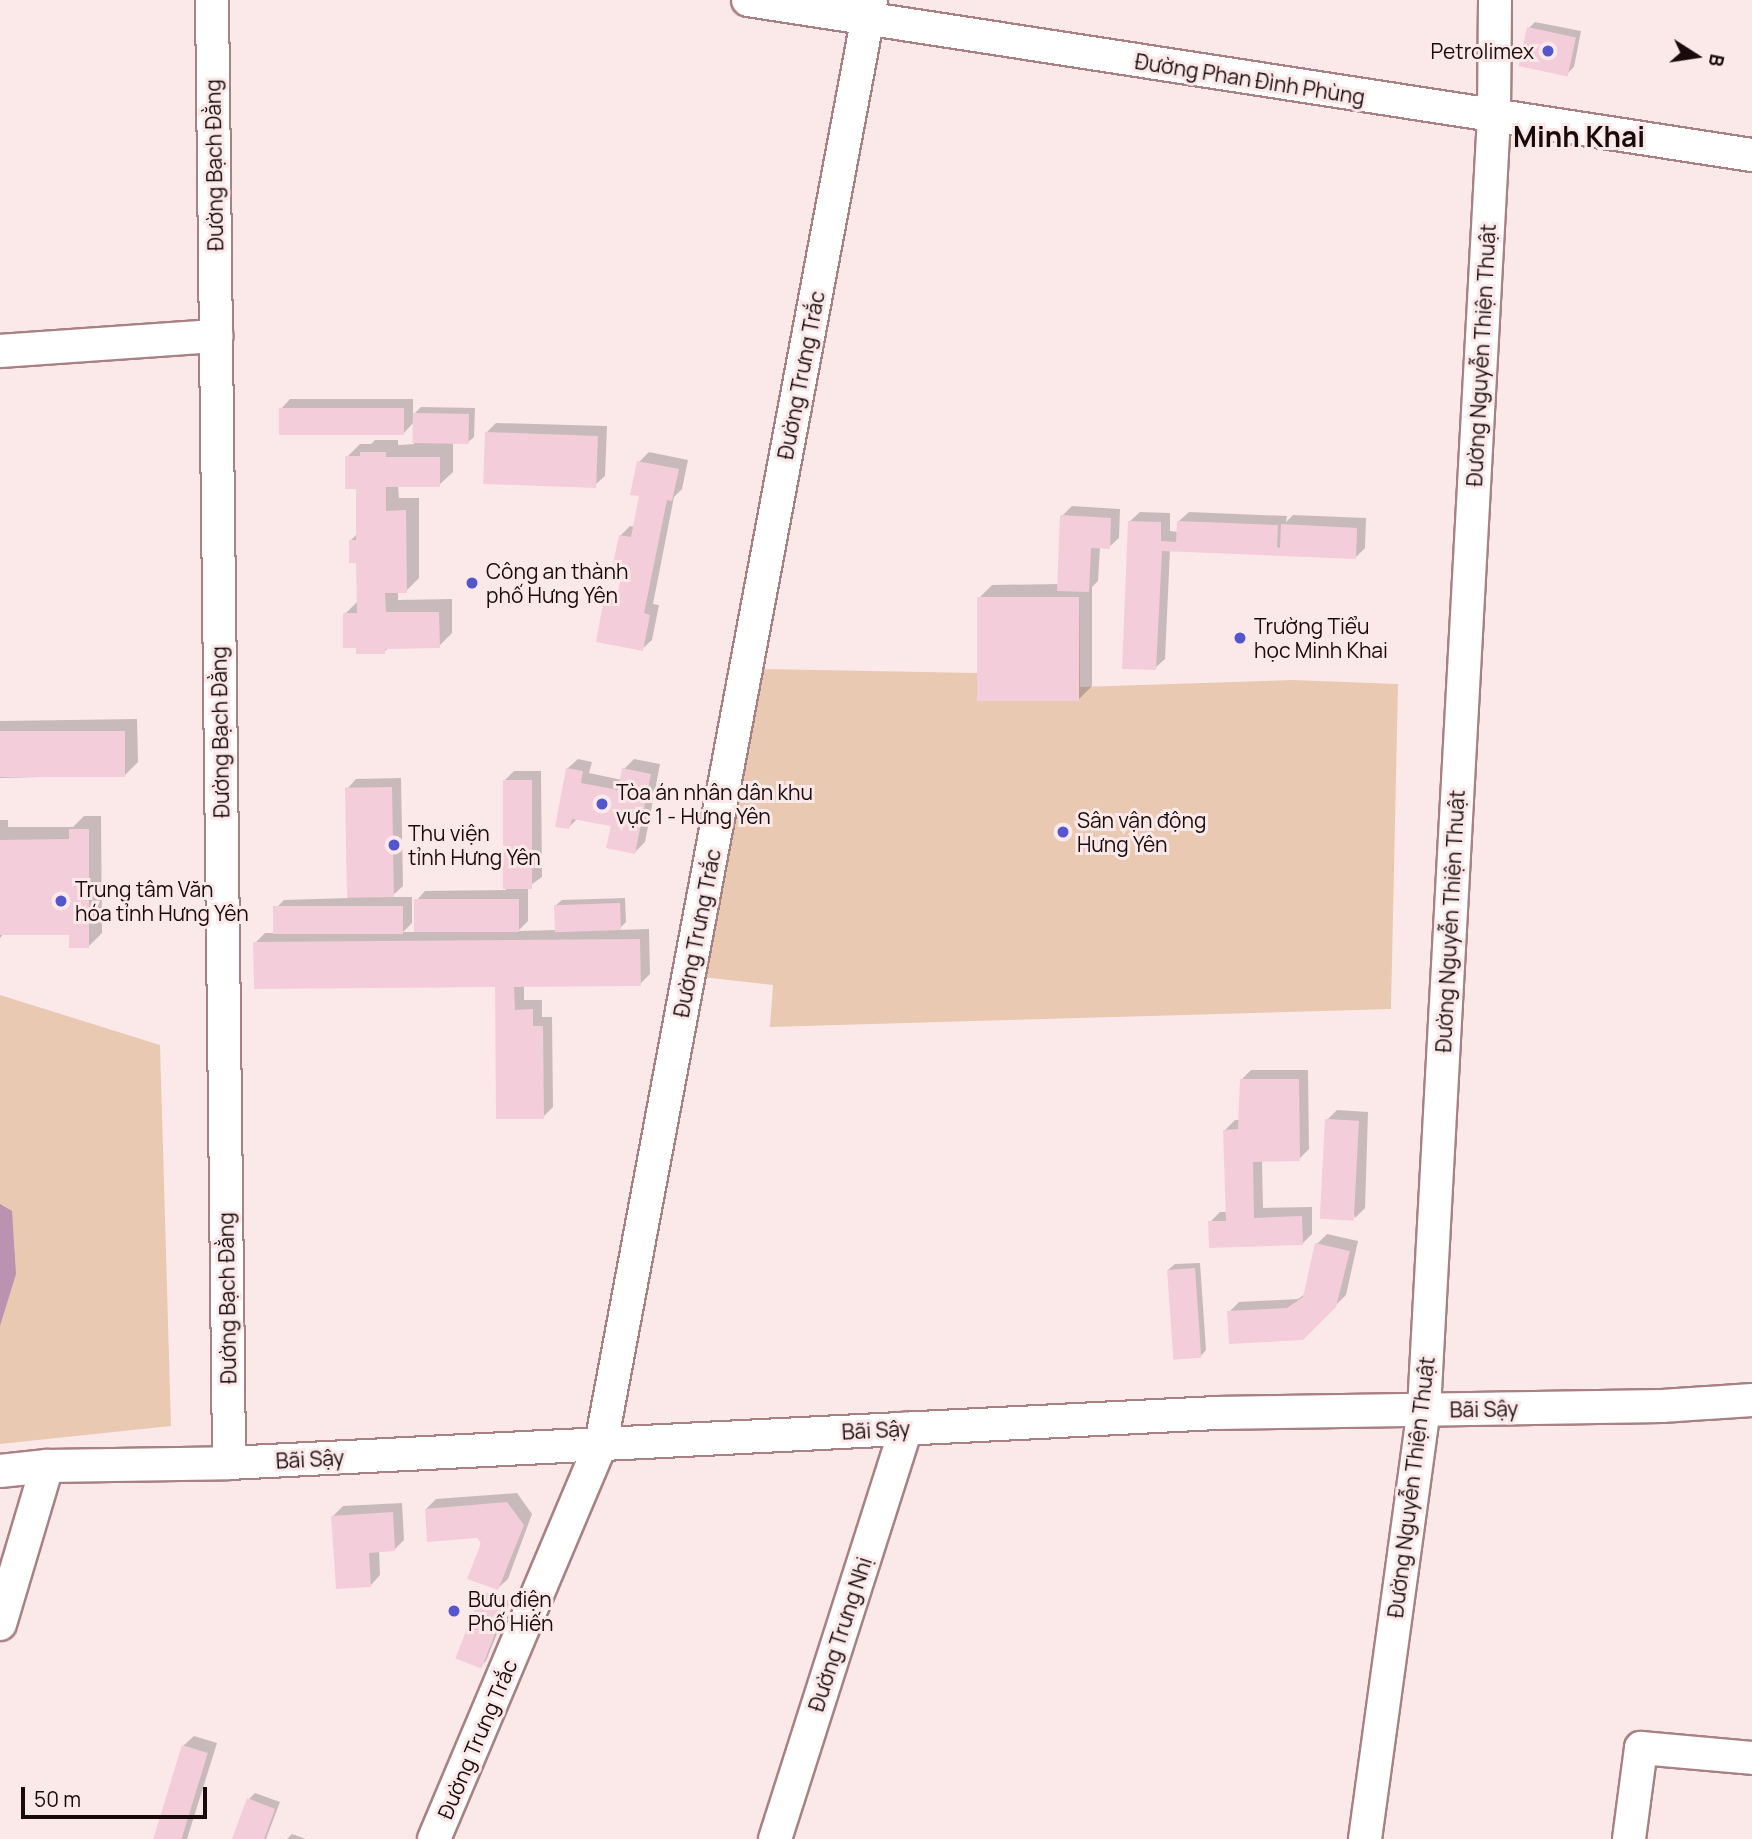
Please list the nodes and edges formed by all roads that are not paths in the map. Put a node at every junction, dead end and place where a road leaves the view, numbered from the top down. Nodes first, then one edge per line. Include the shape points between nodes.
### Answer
1 (212, 0) edge
2 (748, 0) edge
3 (1494, 0) edge
4 (870, 10) edge
5 (1494, 116) junction
6 (1752, 155) edge
7 (216, 336) junction
8 (0, 351) edge
9 (1752, 1400) edge
10 (1424, 1409) junction
11 (906, 1428) junction
12 (601, 1444) junction
13 (229, 1463) junction
14 (47, 1466) junction
15 (0, 1471) edge
16 (0, 1624) edge
17 (1752, 1758) edge
18 (434, 1839) edge
19 (775, 1839) edge
20 (1365, 1839) edge
21 (1629, 1839) edge

1 - 7 street, Đường Bạch Đằng
2 - 4 street, Đường Phan Đình Phùng
3 - 5 street, Đường Nguyễn Thiện Thuật
4 - 5 street, Đường Phan Đình Phùng
4 - 12 street, Đường Trưng Trắc
5 - 6 street, Đường Phan Đình Phùng
5 - 10 street, Đường Nguyễn Thiện Thuật
7 - 8 street
7 - 13 street, Đường Bạch Đằng
9 - 10 street, Bãi Sậy via 1662,1406
10 - 11 street, Bãi Sậy via 1215,1413
10 - 20 street, Đường Nguyễn Thiện Thuật
11 - 12 street, Bãi Sậy
11 - 19 street, Đường Trưng Nhị
12 - 13 street, Bãi Sậy
12 - 18 street, Đường Trưng Trắc
13 - 14 street, Bãi Sậy
14 - 15 street, Bãi Sậy
14 - 16 street
17 - 21 street via 1641,1748

